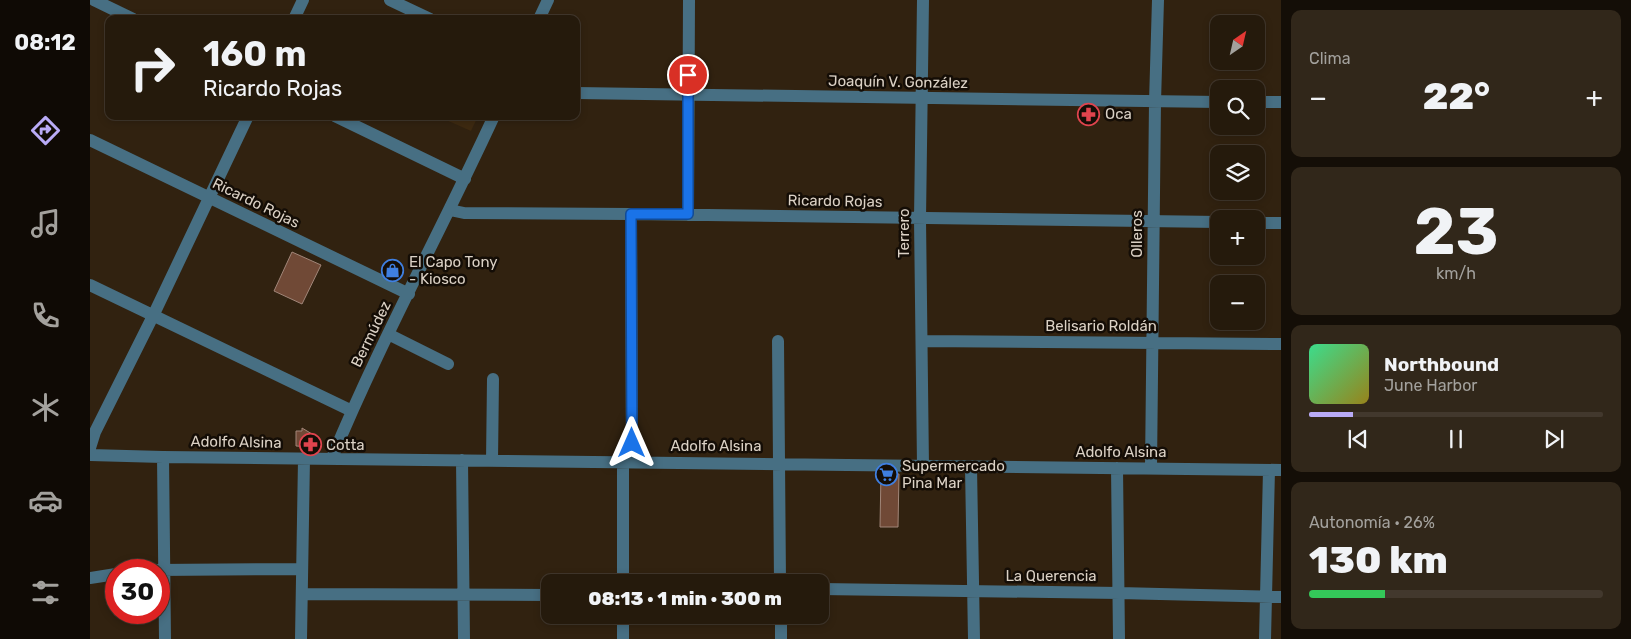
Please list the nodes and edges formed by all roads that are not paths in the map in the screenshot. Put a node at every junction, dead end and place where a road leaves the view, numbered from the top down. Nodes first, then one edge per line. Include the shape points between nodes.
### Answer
1 (94, 0) edge
2 (303, 0) edge
3 (390, 0) edge
4 (548, 0) edge
5 (689, 0) edge
6 (923, 0) edge
7 (1158, 0) edge
8 (125, 15) edge
9 (296, 15) edge
10 (422, 15) edge
11 (541, 15) edge
12 (580, 93) edge
13 (688, 94) junction
14 (922, 98) junction
15 (1155, 102) junction
16 (1210, 102) edge
17 (1265, 102) edge
18 (1281, 102) edge
19 (246, 120) edge
20 (343, 120) edge
21 (492, 120) edge
22 (90, 140) edge
23 (465, 179) junction
24 (210, 198) junction
25 (450, 210) junction
26 (631, 214) junction
27 (688, 214) junction
28 (920, 219) junction
29 (1153, 221) junction
30 (1210, 222) edge
31 (1265, 223) edge
32 (1281, 223) edge
33 (90, 285) edge
34 (409, 294) junction
35 (153, 316) junction
36 (388, 334) junction
37 (778, 342) dead end
38 (922, 342) junction
39 (1153, 342) junction
40 (1281, 344) edge
41 (448, 364) dead end
42 (493, 378) dead end
43 (352, 411) junction
44 (93, 431) edge
45 (90, 448) edge
46 (90, 455) edge
47 (163, 457) junction
48 (332, 458) junction
49 (304, 459) junction
50 (462, 460) junction
51 (492, 461) junction
52 (628, 462) junction
53 (778, 463) junction
54 (923, 466) junction
55 (971, 467) junction
56 (1117, 468) junction
57 (1151, 468) junction
58 (1275, 470) edge
59 (159, 559) edge
60 (302, 569) junction
61 (170, 570) edge
62 (623, 574) edge
63 (780, 574) edge
64 (105, 576) edge
65 (90, 578) edge
66 (829, 589) edge
67 (973, 592) junction
68 (1119, 593) junction
69 (302, 594) junction
70 (464, 595) junction
71 (541, 595) edge
72 (1266, 597) junction
73 (1281, 597) edge
74 (164, 624) edge
75 (623, 624) edge
76 (781, 624) edge
77 (165, 639) edge
78 (301, 639) edge
79 (464, 639) edge
80 (623, 639) edge
81 (781, 639) edge
82 (974, 639) edge
83 (1119, 639) edge
84 (1265, 639) edge

1 - 8 street
2 - 9 street
3 - 10 street
4 - 11 street
5 - 13 street
6 - 14 street, Terrero
7 - 15 street, Olleros
12 - 13 street, Joaquín V. González
13 - 14 street, Joaquín V. González
13 - 27 street
14 - 15 street, Joaquín V. González
14 - 28 street, Terrero
15 - 16 street, Joaquín V. González
15 - 29 street, Olleros
17 - 18 street
19 - 24 street
20 - 23 street
21 - 23 street, Bermúdez
22 - 24 street, Ricardo Rojas
23 - 25 street, Bermúdez
24 - 34 street, Ricardo Rojas
24 - 35 street
25 - 26 street, Ricardo Rojas via 464,213
25 - 34 street, Bermúdez
26 - 27 street, Ricardo Rojas
26 - 52 street
27 - 28 street, Ricardo Rojas
28 - 29 street, Ricardo Rojas
28 - 38 street, Terrero
29 - 30 street, Ricardo Rojas
29 - 39 street, Olleros
31 - 32 street
33 - 35 street
34 - 36 street, Bermúdez
35 - 43 street
35 - 44 street
36 - 41 street
36 - 43 street, Bermúdez
37 - 53 street
38 - 39 street, Belisario Roldán
38 - 54 street, Terrero
39 - 40 street, Belisario Roldán
39 - 57 street, Olleros
42 - 51 street
43 - 48 street, Bermúdez
44 - 45 street
46 - 47 street, Adolfo Alsina
47 - 49 street, Adolfo Alsina
47 - 59 street
48 - 49 street, Adolfo Alsina
48 - 50 street, Adolfo Alsina
49 - 60 street
50 - 51 street, Adolfo Alsina
50 - 70 street
51 - 52 street, Adolfo Alsina
52 - 53 street, Adolfo Alsina
52 - 62 street
53 - 54 street, Adolfo Alsina
53 - 63 street
54 - 55 street, Adolfo Alsina
55 - 56 street, Adolfo Alsina
55 - 67 street
56 - 57 street, Adolfo Alsina
56 - 68 street
57 - 58 street, Adolfo Alsina
58 - 72 street
60 - 61 street
60 - 69 street
64 - 65 street
66 - 67 street, La Querencia
67 - 68 street, La Querencia
67 - 82 street
68 - 72 street, La Querencia
68 - 83 street
69 - 70 street
69 - 78 street
70 - 71 street
70 - 79 street
72 - 73 street, La Querencia
72 - 84 street
74 - 77 street
75 - 80 street
76 - 81 street

